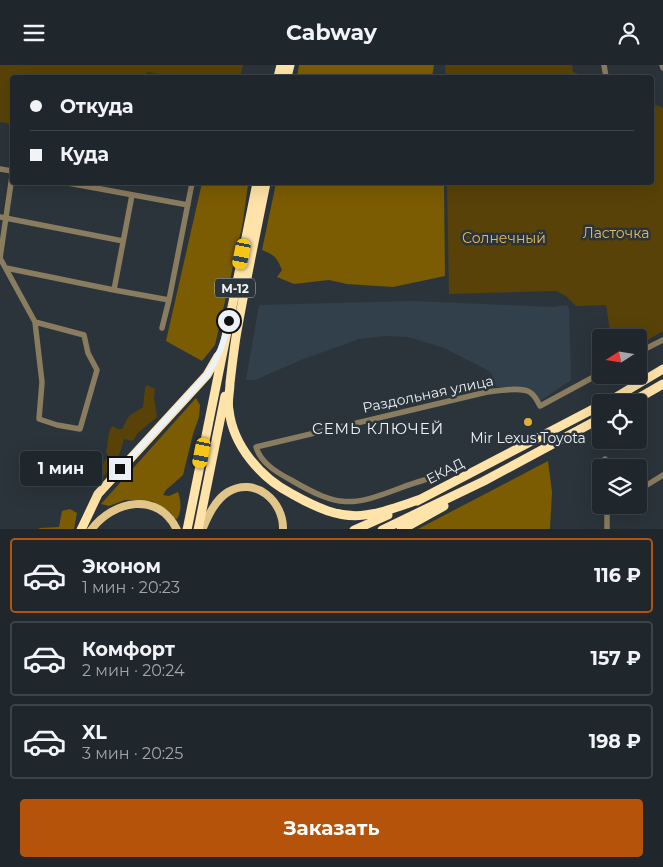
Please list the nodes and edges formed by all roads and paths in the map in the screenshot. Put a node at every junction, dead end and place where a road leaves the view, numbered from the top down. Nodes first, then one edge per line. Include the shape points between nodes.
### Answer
1 (10, 185) edge
2 (79, 185) edge
3 (192, 185) edge
4 (257, 185) edge
5 (265, 185) edge
6 (132, 195) junction
7 (188, 205) junction
8 (3, 217) edge
9 (250, 238) junction
10 (123, 241) junction
11 (6, 268) junction
12 (114, 290) junction
13 (170, 300) junction
14 (35, 322) junction
15 (162, 328) dead end
16 (225, 337) junction
17 (663, 340) edge
18 (648, 348) edge
19 (232, 356) junction
20 (663, 369) edge
21 (592, 378) edge
22 (663, 384) edge
23 (621, 394) edge
24 (646, 394) edge
25 (592, 410) edge
26 (592, 423) edge
27 (443, 473) dead end
28 (663, 475) edge
29 (484, 481) junction
30 (647, 485) edge
31 (421, 499) junction
32 (607, 514) edge
33 (81, 529) edge
34 (91, 529) edge
35 (177, 529) edge
36 (187, 529) edge
37 (198, 529) edge
38 (202, 529) edge
39 (283, 529) edge
40 (354, 529) edge
41 (382, 529) edge
42 (401, 529) edge
43 (607, 529) edge

1 - 8 street
2 - 6 street
3 - 7 street
4 - 9 highway
5 - 9 highway
6 - 7 street
6 - 10 street
7 - 13 street
8 - 10 street
8 - 11 street via 0,258
9 - 16 highway, М-12
9 - 19 highway, М-12
10 - 12 street
11 - 12 street
11 - 14 street
12 - 13 street
13 - 15 street
14 - 14 street via 42,382 39,419 80,429 97,370 88,353 84,335
16 - 33 highway via 216,362 207,375 98,494
16 - 36 highway, М-12
17 - 18 street
19 - 31 highway via 228,404 232,423 253,463 272,483 322,510 348,516 372,515
19 - 37 highway
20 - 23 highway
21 - 27 street, Раздольная улица via 540,406 526,390 487,392 256,447 258,455 281,475 311,492 340,501 372,499
22 - 24 highway
25 - 31 highway, ЕКАД
26 - 29 highway, ЕКАД
28 - 30 street
29 - 41 highway, ЕКАД
29 - 42 highway
31 - 40 highway, ЕКАД
32 - 43 street
34 - 35 main road via 120,507 139,503 164,512
38 - 39 main road via 221,498 230,491 245,488 265,493 277,504

